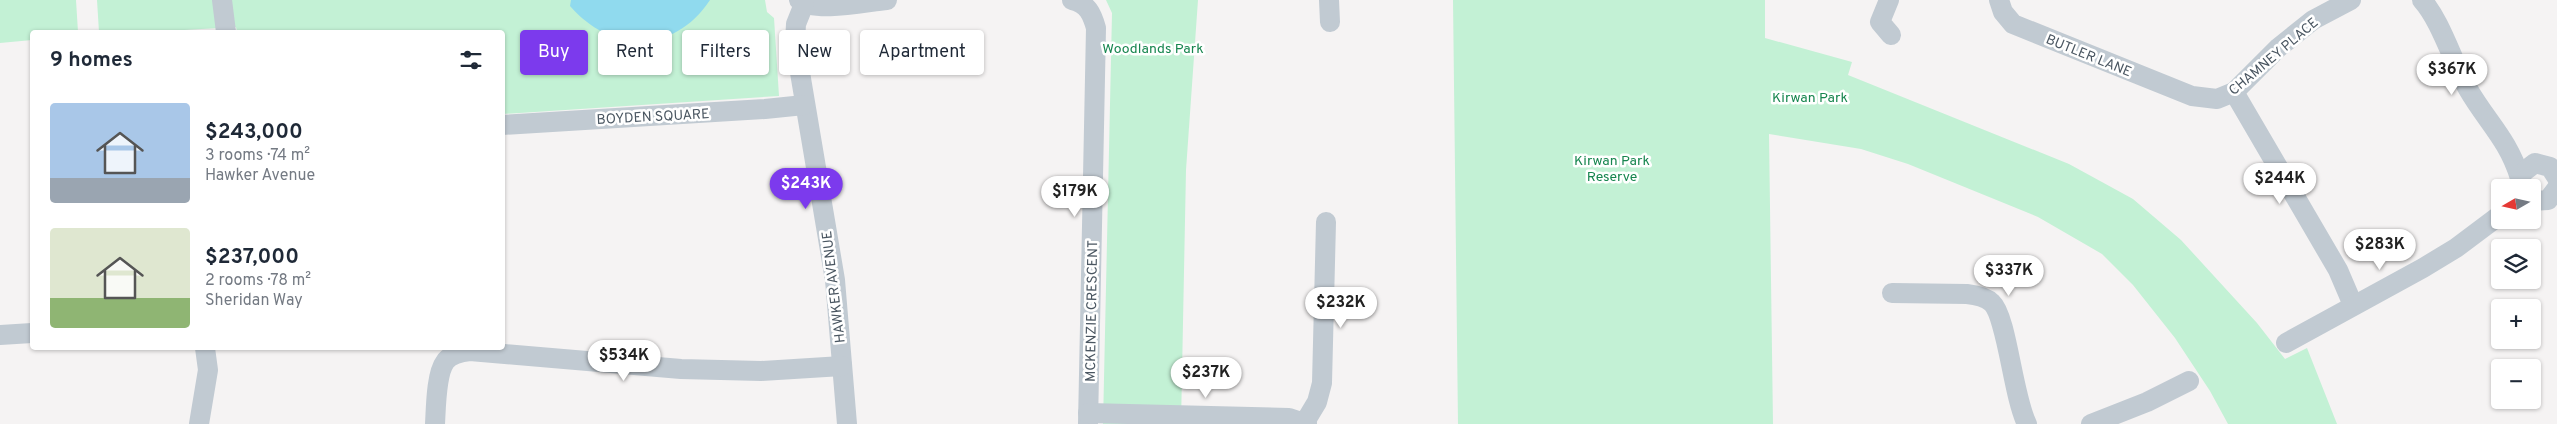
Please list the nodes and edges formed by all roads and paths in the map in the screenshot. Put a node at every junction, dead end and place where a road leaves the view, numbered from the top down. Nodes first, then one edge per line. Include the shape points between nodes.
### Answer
1 (222, 0) edge
2 (887, 0) edge
3 (1072, 0) edge
4 (1329, 0) edge
5 (1889, 0) edge
6 (1999, 0) edge
7 (2351, 0) edge
8 (2422, 0) edge
9 (2438, 0) edge
10 (801, 2) edge
11 (1330, 22) dead end
12 (226, 30) edge
13 (1891, 35) dead end
14 (2442, 37) junction
15 (2234, 92) junction
16 (2192, 96) joint
17 (804, 104) junction
18 (505, 125) edge
19 (2499, 132) junction
20 (2550, 166) edge
21 (2518, 179) edge
22 (2521, 179) edge
23 (2557, 188) edge
24 (2541, 200) edge
25 (2541, 204) edge
26 (2557, 212) edge
27 (2491, 221) edge
28 (1326, 222) dead end
29 (1892, 293) dead end
30 (2353, 305) junction
31 (30, 333) edge
32 (0, 335) edge
33 (2286, 343) dead end
34 (205, 350) edge
35 (842, 366) junction
36 (2189, 381) dead end
37 (1088, 419) edge
38 (1306, 423) edge
39 (199, 424) edge
40 (435, 424) edge
41 (847, 424) edge
42 (2027, 424) edge
43 (2091, 424) edge

1 - 12 street
2 - 10 street via 819,6
3 - 37 street, MCKENZIE CRESCENT via 1080,2 1091,12 1096,28
4 - 11 street
5 - 13 street via 1880,22
6 - 16 street, BUTLER LANE via 2003,12 2013,24
7 - 15 street, CHAMNEY PLACE via 2313,20 2278,48
8 - 14 street
9 - 14 street
10 - 17 street, HAWKER AVENUE via 794,43
14 - 19 street via 2468,89
15 - 16 street, CHAMNEY PLACE via 2217,99
15 - 30 street via 2338,270
17 - 18 street, BOYDEN SQUARE
17 - 35 street, HAWKER AVENUE via 821,188
19 - 20 street via 2525,154
19 - 21 street via 2515,162
20 - 22 street via 2526,168
23 - 24 street via 2548,200
25 - 26 street
27 - 30 street via 2456,248
28 - 38 street via 1322,383
29 - 42 street via 1968,294 1993,303 2000,319 2020,410
30 - 33 street
31 - 32 street
34 - 39 street via 208,370
35 - 40 street via 761,371 681,369 470,351 456,353 445,361 440,374
35 - 41 street, HAWKER AVENUE
36 - 43 street
37 - 38 street via 1289,418

